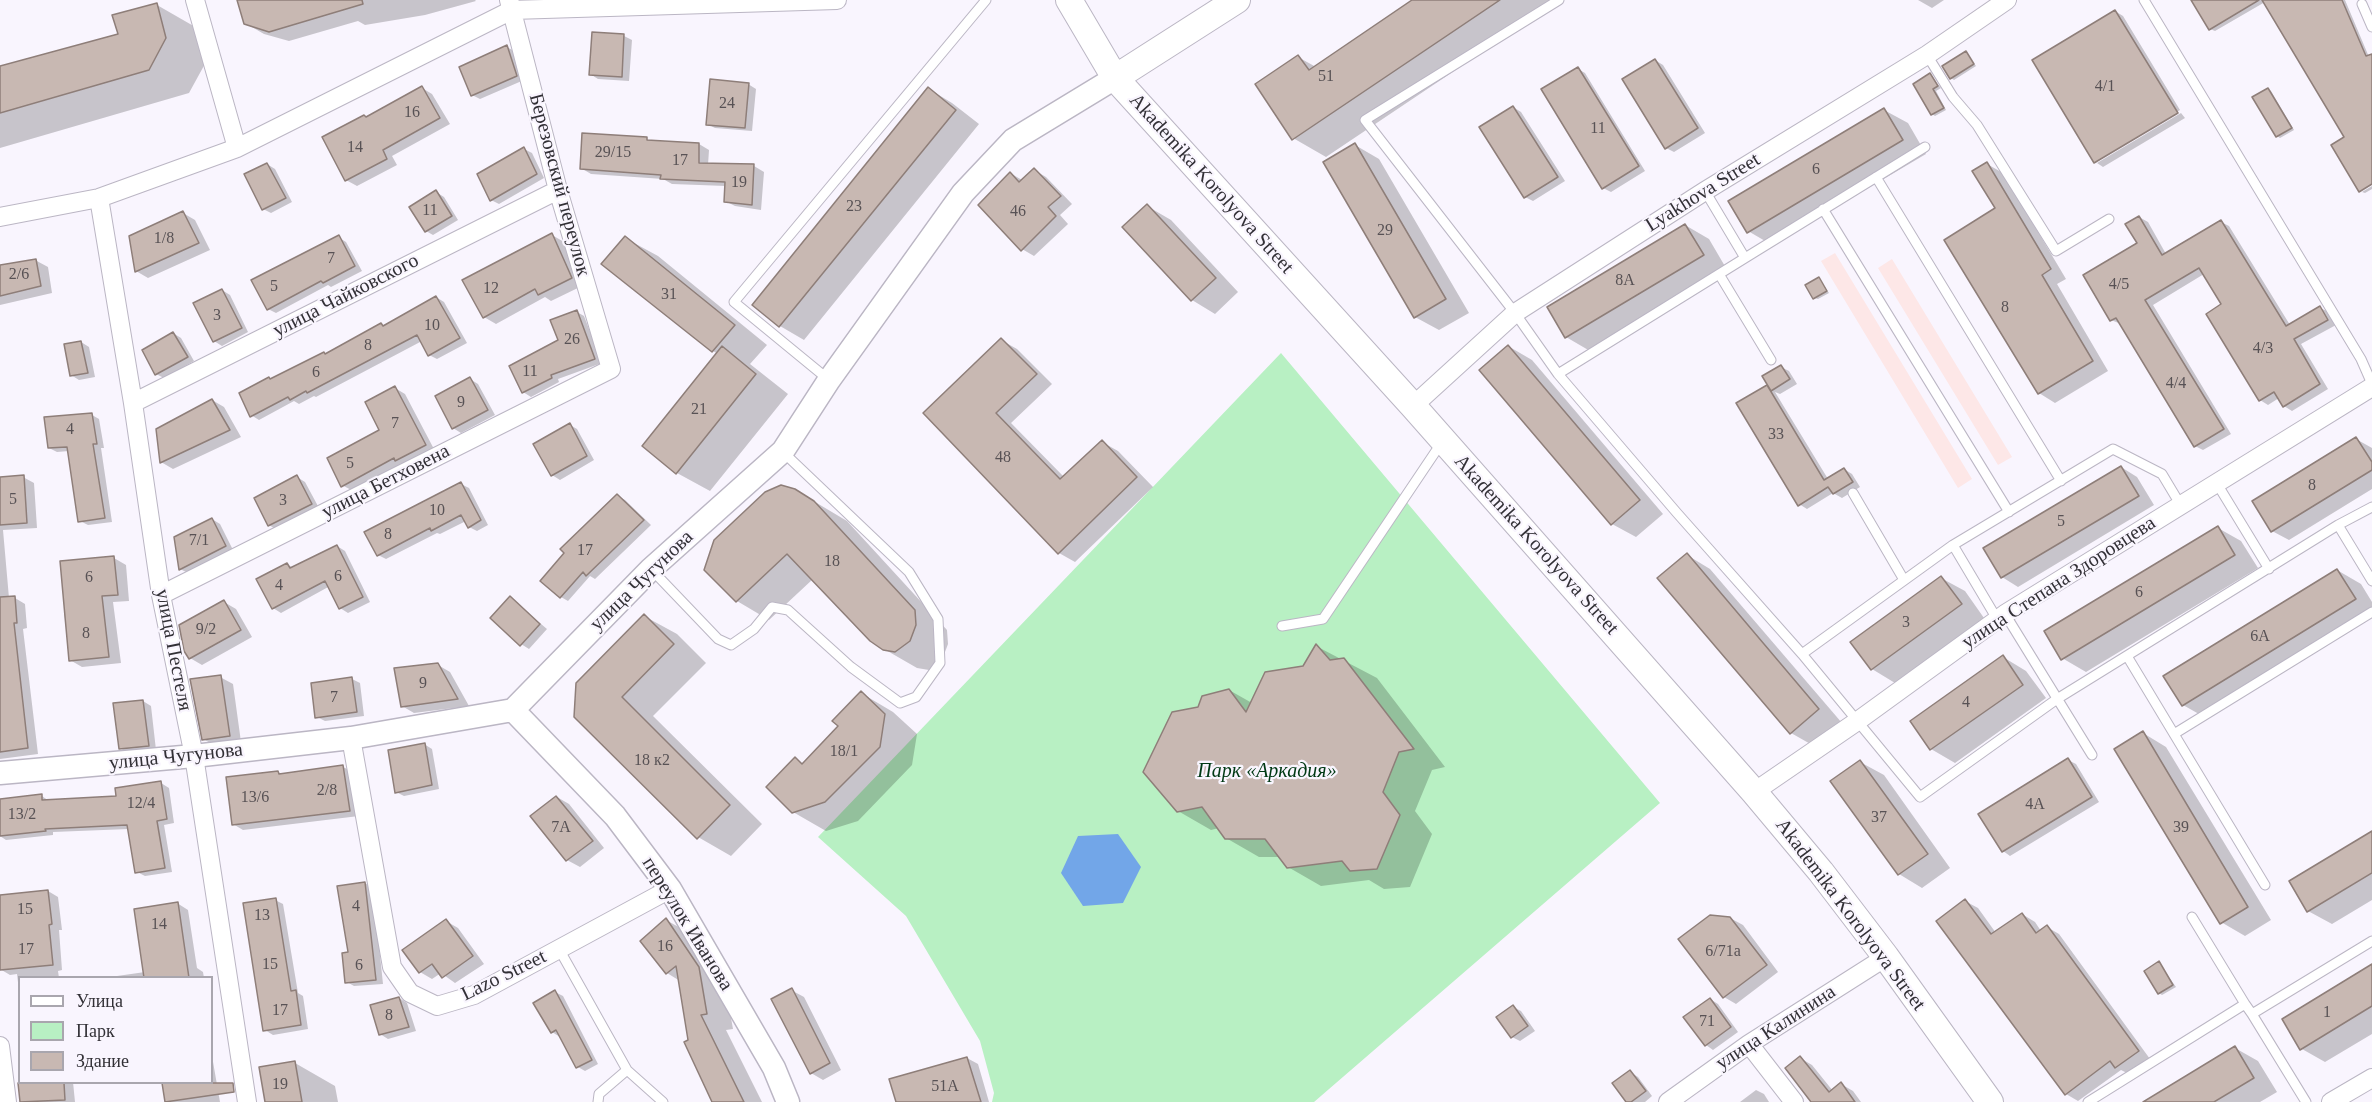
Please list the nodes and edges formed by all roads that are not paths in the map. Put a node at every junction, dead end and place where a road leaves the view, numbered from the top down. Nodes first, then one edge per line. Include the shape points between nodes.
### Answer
1 (195, 0) edge
2 (837, 0) edge
3 (986, 0) edge
4 (1069, 0) edge
5 (1237, 0) edge
6 (1559, 0) edge
7 (2007, 0) edge
8 (2144, 0) edge
9 (2364, 1) edge
10 (510, 5) edge
11 (2372, 27) edge
12 (1927, 55) junction
13 (1114, 78) junction
14 (1924, 147) dead end
15 (237, 148) junction
16 (1876, 177) junction
17 (558, 190) junction
18 (1705, 192) junction
19 (99, 198) junction
20 (1823, 209) junction
21 (0, 217) edge
22 (2109, 219) dead end
23 (1745, 258) junction
24 (1719, 274) junction
25 (1515, 313) junction
26 (1771, 360) dead end
27 (611, 369) joint
28 (1558, 374) junction
29 (829, 381) junction
30 (2372, 386) edge
31 (133, 403) junction
32 (1413, 406) junction
33 (1443, 440) junction
34 (783, 451) junction
35 (2061, 481) junction
36 (2216, 482) junction
37 (1852, 493) dead end
38 (2180, 504) junction
39 (2372, 507) edge
40 (2008, 512) junction
41 (2338, 525) junction
42 (1953, 545) junction
43 (651, 569) junction
44 (2269, 569) junction
45 (1904, 580) junction
46 (2372, 581) edge
47 (162, 596) junction
48 (2372, 612) edge
49 (2001, 616) junction
50 (1282, 626) dead end
51 (1802, 654) junction
52 (2127, 656) junction
53 (2057, 699) junction
54 (513, 710) junction
55 (1859, 720) junction
56 (2174, 734) junction
57 (351, 738) junction
58 (2092, 755) dead end
59 (194, 756) junction
60 (0, 773) edge
61 (1754, 792) junction
62 (2265, 885) dead end
63 (670, 889) junction
64 (2192, 917) dead end
65 (2372, 941) edge
66 (559, 949) junction
67 (1886, 957) junction
68 (2246, 1004) junction
69 (2252, 1014) junction
70 (1749, 1044) junction
71 (0, 1046) edge
72 (627, 1070) junction
73 (2372, 1078) edge
74 (7, 1102) edge
75 (247, 1102) edge
76 (598, 1102) edge
77 (663, 1102) edge
78 (788, 1102) edge
79 (1668, 1102) edge
80 (1794, 1102) edge
81 (1990, 1102) edge
82 (2088, 1102) edge
83 (2306, 1102) edge
84 (2331, 1102) edge

1 - 15 street
2 - 10 street
3 - 29 lane via 734,302
4 - 13 main road, Akademika Korolyova Street
5 - 13 main road
6 - 25 lane via 1365,120
7 - 12 street, Lyakhova Street
8 - 30 lane via 2361,359
9 - 11 lane
10 - 15 street
10 - 17 street, Березовский переулок
12 - 18 street, Lyakhova Street
12 - 22 lane via 1953,97 1977,125 2056,251
13 - 29 street, улица Чугунова via 1013,140 963,193
13 - 32 main road, Akademika Korolyova Street
14 - 16 lane
15 - 19 street
16 - 20 lane
16 - 35 lane
17 - 27 street, Березовский переулок
17 - 31 street, улица Чайковского
18 - 23 lane
18 - 25 street, Lyakhova Street
19 - 21 street
19 - 31 street, улица Пестеля
20 - 23 lane
20 - 40 lane
23 - 24 lane
24 - 26 lane
24 - 28 lane
25 - 28 lane
25 - 32 street, Lyakhova Street
27 - 47 street, улица Бетховена
28 - 51 lane
29 - 34 street, улица Чугунова
30 - 36 street, улица Степана Здоровцева
31 - 47 street, улица Пестеля
32 - 33 main road, Akademika Korolyova Street
33 - 50 lane via 1323,619
33 - 61 main road, Akademika Korolyova Street
34 - 43 street, улица Чугунова
34 - 43 lane via 909,572 938,619 940,663 916,697 900,703 851,667 788,610 772,607 754,629 731,645 718,639
35 - 38 lane via 2113,449 2162,474
35 - 40 lane
36 - 38 street, улица Степана Здоровцева
36 - 44 lane
37 - 45 lane
38 - 49 street, улица Степана Здоровцева
39 - 41 lane
40 - 42 lane
41 - 44 lane
41 - 46 lane
42 - 45 lane
42 - 49 lane
43 - 54 street, улица Чугунова
44 - 52 lane
45 - 51 lane
47 - 59 street, улица Пестеля
48 - 56 lane
49 - 53 lane
49 - 55 street, улица Степана Здоровцева
51 - 55 lane
52 - 53 lane
52 - 56 lane
53 - 55 lane via 1920,796
53 - 58 lane
54 - 57 street, улица Чугунова
54 - 63 street, переулок Иванова via 615,816
55 - 61 street, улица Степана Здоровцева
56 - 62 lane
57 - 59 street, улица Чугунова
57 - 66 street, Lazo Street via 392,968 410,993 438,1006 474,995
59 - 60 street, улица Чугунова
59 - 75 street, улица Пестеля
61 - 67 main road, Akademika Korolyova Street
63 - 66 street, Lazo Street
63 - 78 street, переулок Иванова via 774,1068
64 - 68 lane
65 - 69 lane
66 - 72 lane
67 - 70 street, улица Калинина
67 - 81 main road, Akademika Korolyova Street
68 - 69 lane
68 - 82 lane
69 - 83 lane
70 - 79 street, улица Калинина
70 - 80 street
71 - 74 street
72 - 76 lane via 599,1094
72 - 77 lane
73 - 84 street

